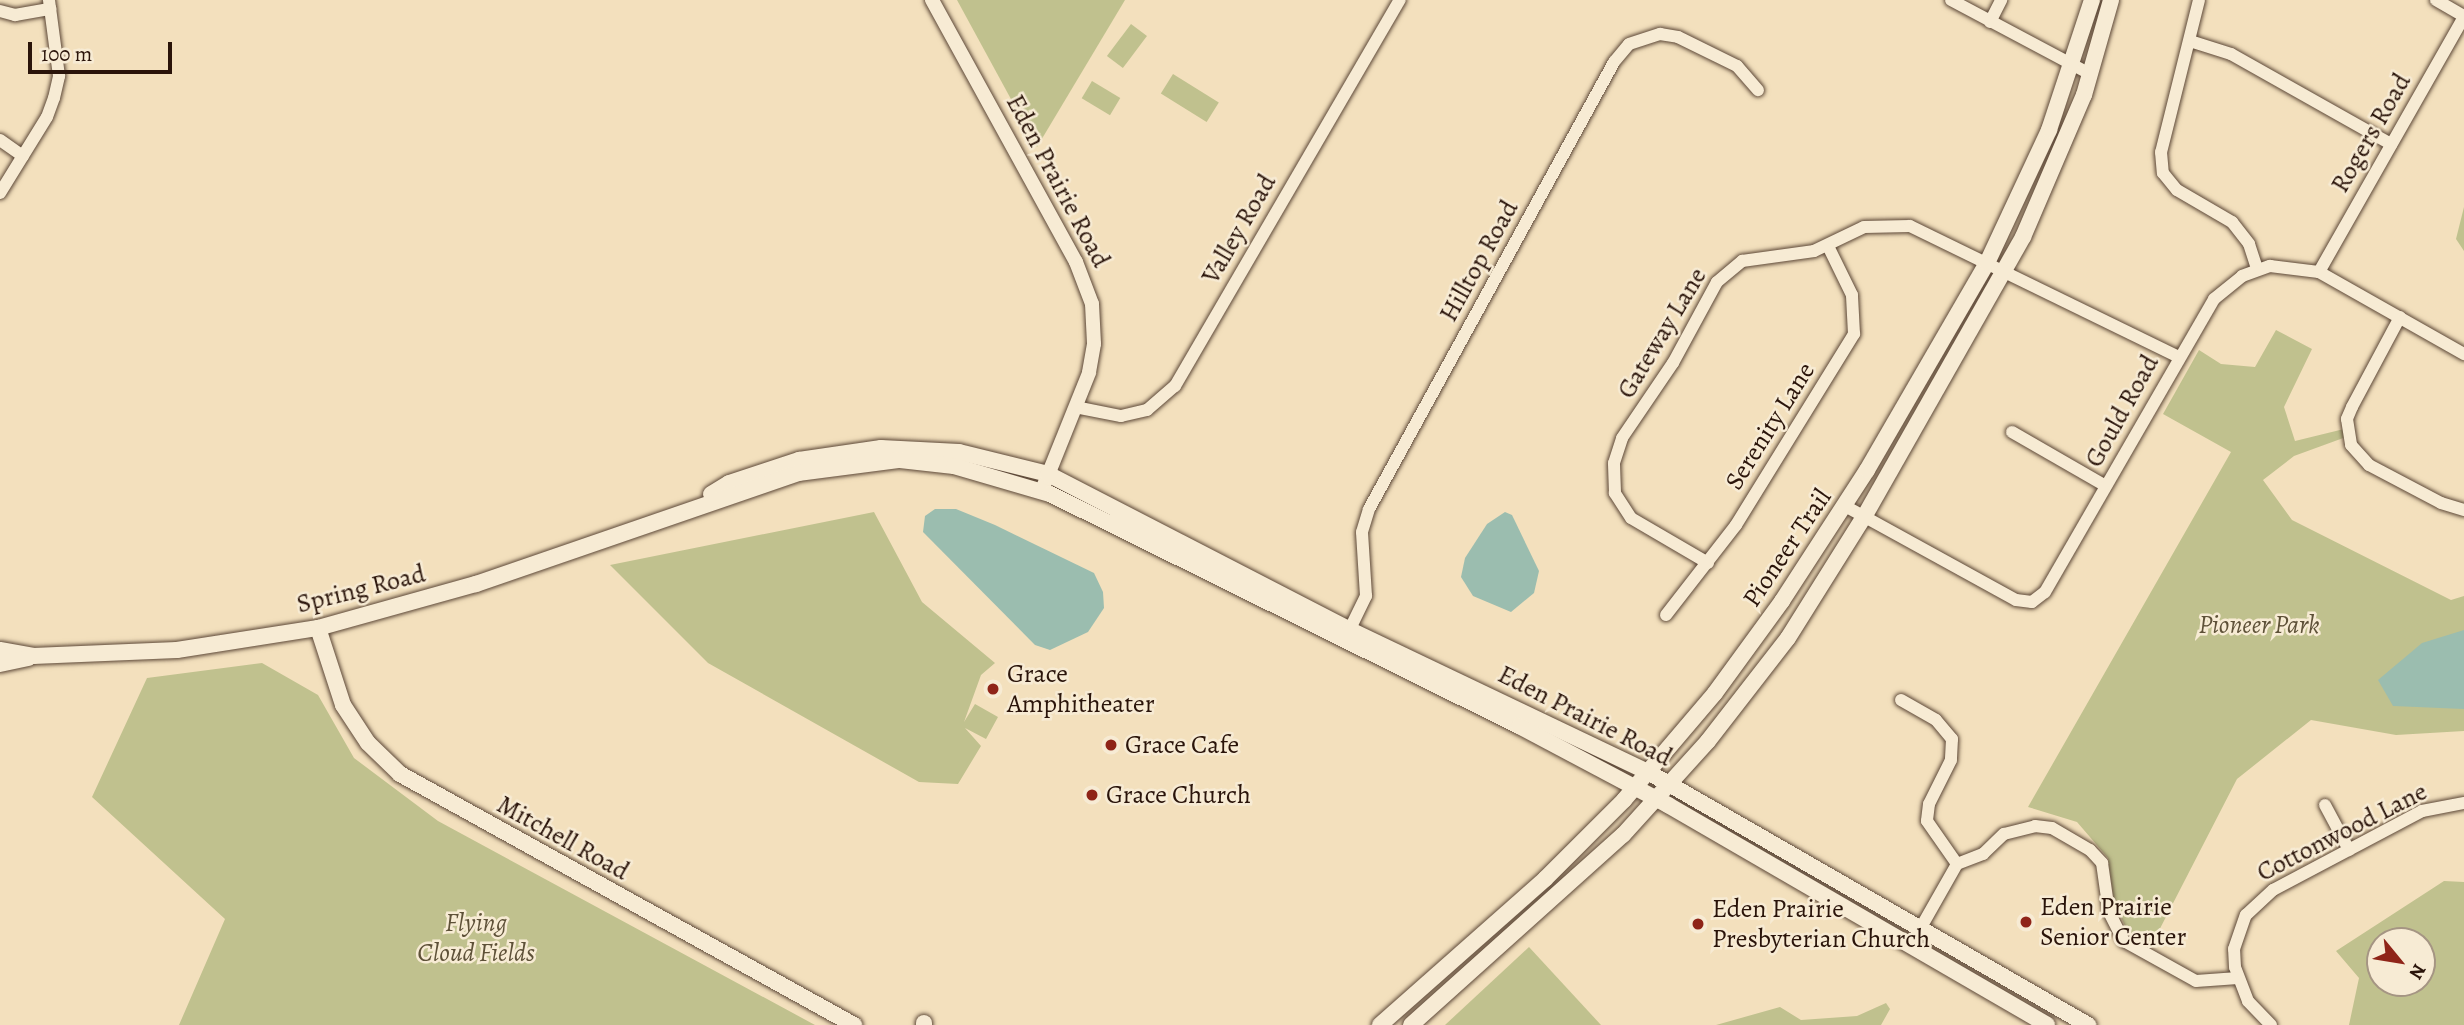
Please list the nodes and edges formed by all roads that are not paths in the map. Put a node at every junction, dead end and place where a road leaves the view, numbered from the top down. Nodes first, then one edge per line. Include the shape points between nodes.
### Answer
1 (932, 0) edge
2 (1400, 0) edge
3 (1951, 0) edge
4 (2001, 0) edge
5 (2092, 0) edge
6 (2111, 0) edge
7 (2199, 0) edge
8 (2436, 0) edge
9 (50, 5) edge
10 (0, 11) edge
11 (2464, 16) edge
12 (1990, 22) junction
13 (2190, 41) junction
14 (2072, 65) junction
15 (2090, 74) junction
16 (1758, 90) dead end
17 (0, 140) edge
18 (2391, 144) junction
19 (23, 156) junction
20 (0, 193) edge
21 (1828, 246) junction
22 (1987, 263) junction
23 (2257, 269) junction
24 (2005, 272) junction
25 (2319, 272) junction
26 (2400, 317) junction
27 (2464, 354) edge
28 (2179, 357) junction
29 (1075, 407) junction
30 (2012, 432) dead end
31 (1048, 474) junction
32 (2106, 486) junction
33 (1042, 490) junction
34 (1845, 506) junction
35 (688, 508) junction
36 (2464, 510) edge
37 (1864, 517) junction
38 (1708, 563) junction
39 (1666, 615) dead end
40 (318, 628) junction
41 (1347, 636) junction
42 (0, 650) edge
43 (33, 656) junction
44 (0, 664) edge
45 (1901, 700) dead end
46 (1648, 772) junction
47 (1669, 785) junction
48 (1634, 787) junction
49 (1657, 799) junction
50 (2464, 803) edge
51 (2325, 805) dead end
52 (2349, 850) junction
53 (1957, 864) junction
54 (1921, 928) junction
55 (1911, 945) junction
56 (2238, 978) junction
57 (2078, 1022) edge
58 (855, 1025) edge
59 (1380, 1025) edge
60 (1411, 1025) edge
61 (2047, 1025) edge
62 (2271, 1025) edge

1 - 29 street, Eden Prairie Road via 1086,285 1094,344
2 - 29 street, Valley Road via 1175,386 1147,410 1122,416
3 - 12 street
4 - 12 street
5 - 14 main road, Pioneer Trail
6 - 15 main road, Pioneer Trail
7 - 13 street
8 - 11 street
9 - 10 street via 15,15
9 - 19 street via 58,76 47,117
11 - 18 street, Rogers Road
12 - 14 street
13 - 18 street via 2239,58
13 - 23 street via 2161,152 2163,173 2177,190 2232,222 2249,244
14 - 15 street
14 - 22 main road, Pioneer Trail via 2038,157
15 - 24 main road, Pioneer Trail via 2053,173
16 - 41 street, Hilltop Road via 1737,66 1678,37 1660,34 1629,44 1614,62 1368,509 1362,532 1366,596
17 - 19 street
18 - 25 street, Rogers Road
19 - 20 street
21 - 22 street, Gateway Lane via 1864,227 1896,224 1921,230
21 - 38 street, Serenity Lane via 1852,295 1854,334
21 - 38 street, Gateway Lane via 1799,255 1742,261 1722,275 1617,450 1615,493 1631,518
22 - 24 street, Gateway Lane
22 - 34 main road, Pioneer Trail
23 - 25 street via 2284,266
23 - 28 street, Gould Road via 2214,299
24 - 28 street, Gateway Lane
24 - 37 main road, Pioneer Trail
25 - 26 street
26 - 27 street
26 - 36 street via 2351,407 2347,419 2351,445 2369,465 2441,503
28 - 32 street, Gould Road
29 - 31 street, Eden Prairie Road
30 - 32 street
31 - 33 street, Eden Prairie Road
31 - 35 main road, Spring Road via 928,447 854,450 771,468 729,483
31 - 41 main road, Eden Prairie Road
32 - 37 street, Gould Road via 2034,608
33 - 35 main road, Spring Road via 978,470 900,460 797,473
33 - 41 main road, Eden Prairie Road
34 - 37 street, Gould Road
34 - 46 main road, Pioneer Trail via 1757,636
35 - 40 main road, Spring Road via 476,584
37 - 47 main road, Pioneer Trail via 1788,638
38 - 39 street, Serenity Lane
40 - 43 main road, Spring Road via 177,650
40 - 58 main road, Mitchell Road via 343,705 368,743 400,774
41 - 46 main road, Eden Prairie Road
41 - 48 main road, Eden Prairie Road
42 - 43 main road, Spring Road
43 - 44 main road, Spring Road
45 - 53 street via 1936,720 1952,738 1951,760 1929,804 1927,821
46 - 47 main road, Eden Prairie Road
46 - 48 main road, Pioneer Trail
47 - 49 main road, Pioneer Trail
47 - 54 main road, Eden Prairie Road
48 - 49 main road, Eden Prairie Road
48 - 59 main road, Pioneer Trail via 1545,880
49 - 55 main road, Eden Prairie Road
49 - 60 main road, Pioneer Trail via 1561,893
50 - 52 street, Cottonwood Lane via 2422,811
51 - 52 street
52 - 56 street, Cottonwood Lane via 2273,890 2246,915 2234,949
53 - 54 street
53 - 56 street via 1983,854 2018,828 2052,828 2090,850 2102,863 2109,912 2124,941 2196,981
54 - 55 street
54 - 57 main road, Eden Prairie Road
55 - 61 main road, Eden Prairie Road
56 - 62 street, Cottonwood Lane via 2248,1001

